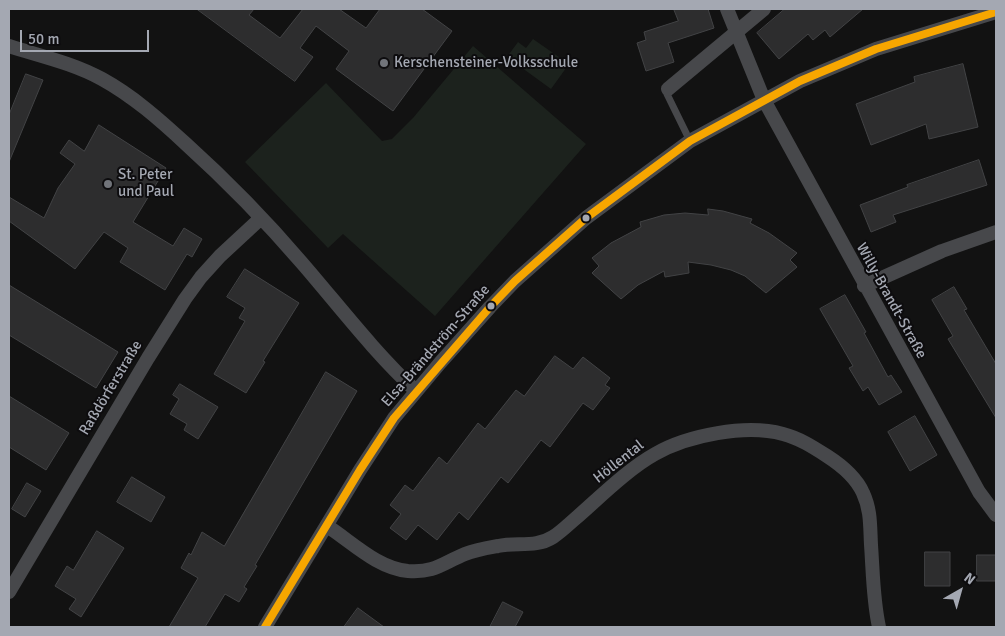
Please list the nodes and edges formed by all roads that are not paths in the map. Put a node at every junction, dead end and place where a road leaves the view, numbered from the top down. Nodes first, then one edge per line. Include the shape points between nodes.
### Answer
1 (727, 9) edge
2 (764, 9) edge
3 (996, 12) edge
4 (735, 32) junction
5 (9, 46) edge
6 (668, 89) joint
7 (764, 100) junction
8 (690, 141) junction
9 (261, 218) junction
10 (996, 232) edge
11 (864, 286) junction
12 (416, 391) junction
13 (996, 514) edge
14 (327, 526) junction
15 (9, 592) edge
16 (264, 627) edge
17 (878, 627) edge

1 - 4 street, Willy-Brandt-Straße
2 - 4 street
3 - 7 street, Elsa-Brändström-Straße via 876,49
4 - 6 street
4 - 7 street, Willy-Brandt-Straße
5 - 9 street via 72,66 102,79 129,97 158,118
6 - 8 lane via 667,94
7 - 8 street, Elsa-Brändström-Straße
7 - 11 street, Willy-Brandt-Straße
8 - 12 street, Elsa-Brändström-Straße via 619,192 556,244 490,307
9 - 12 street via 370,345
9 - 15 street, Raßdörferstraße via 220,256 185,299
10 - 11 street via 942,251
11 - 13 street, Willy-Brandt-Straße via 979,492
12 - 14 street, Elsa-Brändström-Straße via 384,433
14 - 16 street, Elsa-Brändström-Straße
14 - 17 street, Höllental via 380,563 410,571 436,569 466,553 500,545 536,544 553,538 630,472 654,454 680,442 725,432 775,432 814,447 851,475 860,488 870,512

